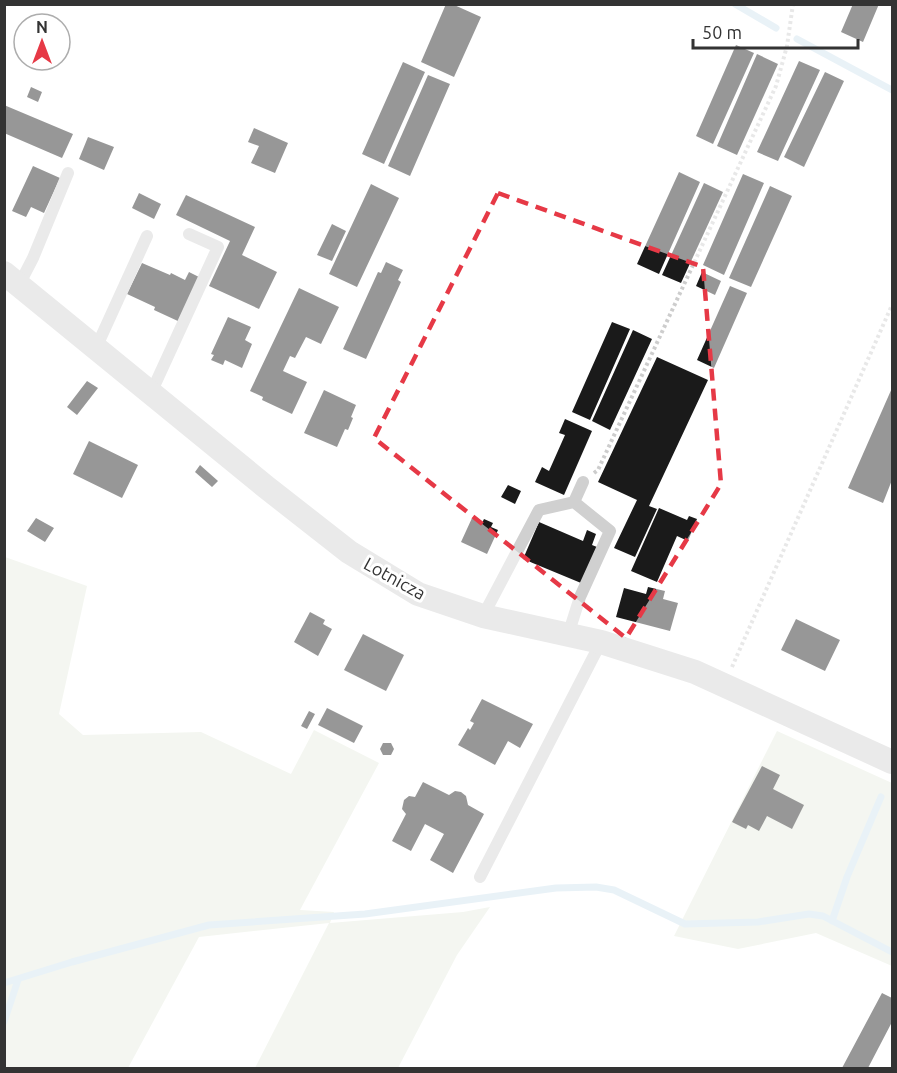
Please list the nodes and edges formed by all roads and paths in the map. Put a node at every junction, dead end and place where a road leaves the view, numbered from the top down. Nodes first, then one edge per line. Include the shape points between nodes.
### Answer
1 (793, 4) edge
2 (68, 173) dead end
3 (189, 234) dead end
4 (147, 236) dead end
5 (12, 279) edge
6 (892, 305) edge
7 (96, 348) junction
8 (151, 393) junction
9 (583, 482) joint
10 (574, 502) junction
11 (483, 616) junction
12 (568, 635) junction
13 (600, 642) junction
14 (724, 685) junction
15 (892, 762) edge
16 (480, 877) dead end

1 - 9 path via 776,86 598,470
2 - 5 lane via 33,258
3 - 8 lane via 218,247
4 - 7 lane
5 - 7 street, Lotnicza
6 - 14 path
7 - 8 street, Lotnicza
8 - 11 street, Lotnicza via 349,552 418,594
9 - 10 lane
10 - 11 lane via 539,510
10 - 12 lane via 610,531 580,597
11 - 12 street, Lotnicza
12 - 13 street, Lotnicza
13 - 14 street, Lotnicza
13 - 16 lane
14 - 15 street, Lotnicza

